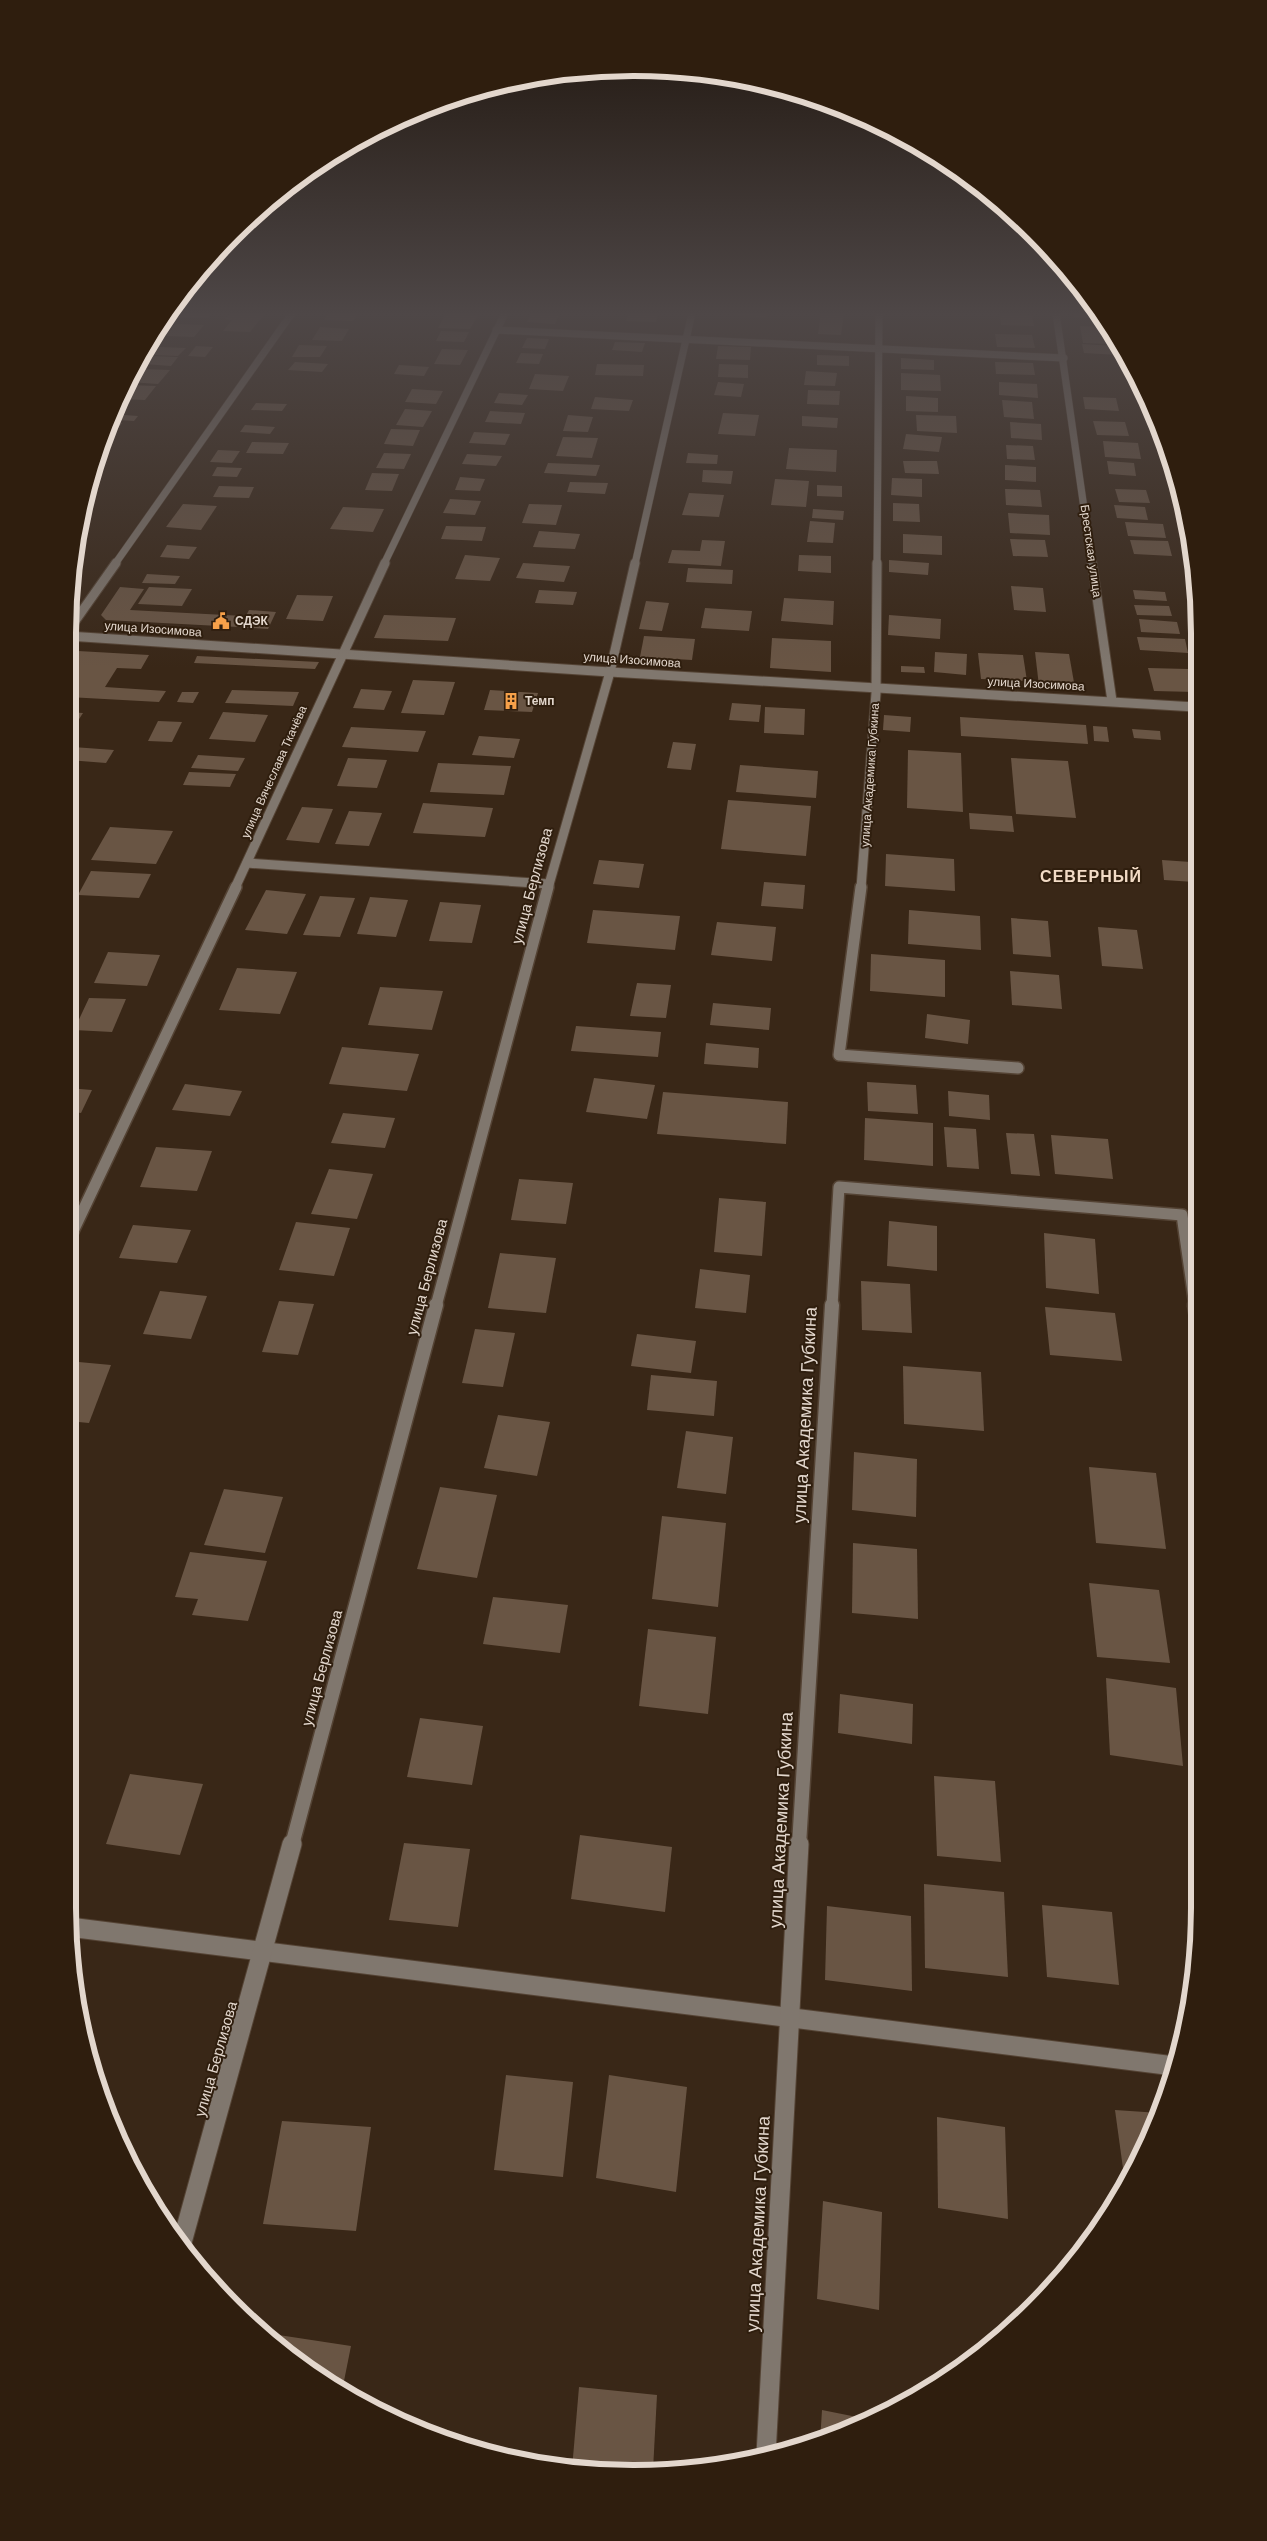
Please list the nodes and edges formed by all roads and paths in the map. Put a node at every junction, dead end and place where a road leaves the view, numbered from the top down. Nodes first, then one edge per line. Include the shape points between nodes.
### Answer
1 (208, 432) edge
2 (448, 432) edge
3 (664, 432) edge
4 (877, 432) edge
5 (1074, 432) edge
6 (76, 619) edge
7 (76, 636) edge
8 (342, 653) junction
9 (610, 672) junction
10 (875, 687) junction
11 (1112, 701) junction
12 (1191, 707) edge
13 (247, 863) junction
14 (548, 884) junction
15 (1018, 1068) dead end
16 (76, 1225) edge
17 (1191, 1277) edge
18 (77, 1928) edge
19 (263, 1952) junction
20 (789, 2018) junction
21 (1168, 2065) edge
22 (184, 2236) edge
23 (766, 2449) edge

1 - 6 street
2 - 8 street, улица Вячеслава Ткачёва
3 - 9 street, улица Берлизова
4 - 10 street, улица Академика Губкина
5 - 11 street, Брестская улица
7 - 8 street, улица Изосимова
8 - 9 street, улица Изосимова
8 - 13 street, улица Вячеслава Ткачёва
9 - 10 street, улица Изосимова
9 - 14 street, улица Берлизова
10 - 11 street, улица Изосимова
10 - 15 street, улица Академика Губкина via 859,918 839,1055
11 - 12 street, улица Изосимова
13 - 14 street
13 - 16 street, улица Вячеслава Ткачёва
14 - 19 street, улица Берлизова
17 - 20 street, улица Академика Губкина via 1182,1215 839,1187
18 - 19 street
19 - 20 street
19 - 22 street, улица Берлизова
20 - 21 street
20 - 23 street, улица Академика Губкина

